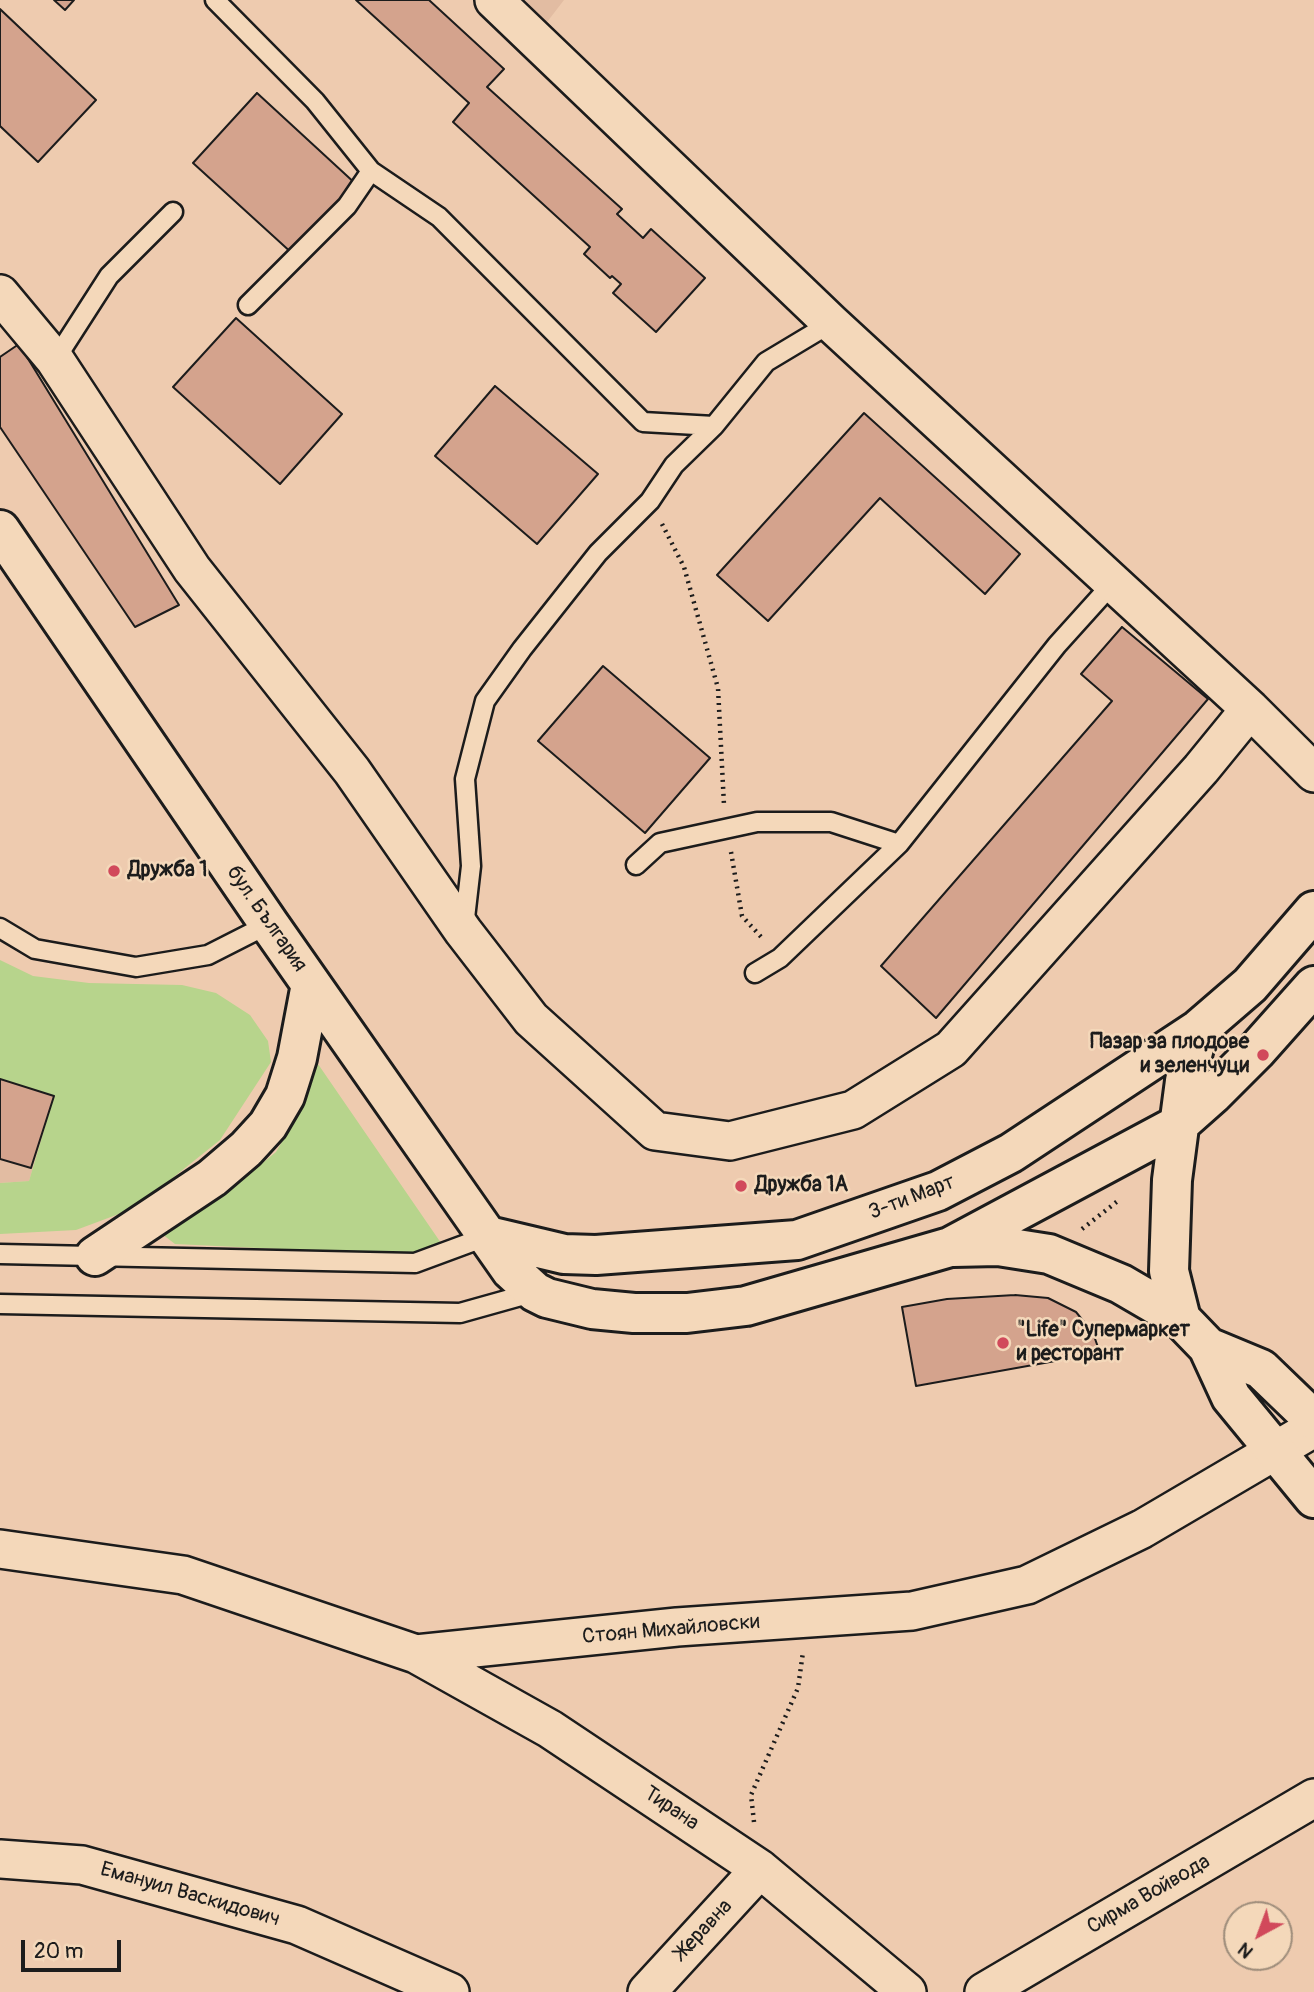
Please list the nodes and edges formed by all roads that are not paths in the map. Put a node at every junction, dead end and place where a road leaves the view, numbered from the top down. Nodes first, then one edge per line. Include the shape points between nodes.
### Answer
1 (215, 0) edge
2 (494, 0) edge
3 (371, 171) junction
4 (173, 212) dead end
5 (0, 294) edge
6 (248, 305) dead end
7 (831, 323) junction
8 (55, 360) junction
9 (714, 426) junction
10 (0, 530) edge
11 (1112, 584) junction
12 (1250, 709) junction
13 (1314, 773) edge
14 (899, 844) junction
15 (636, 864) dead end
16 (1314, 911) edge
17 (269, 924) junction
18 (0, 928) edge
19 (463, 931) junction
20 (755, 973) dead end
21 (311, 984) junction
22 (1314, 986) edge
23 (1199, 1029) junction
24 (1178, 1125) junction
25 (488, 1236) junction
26 (797, 1240) junction
27 (950, 1247) junction
28 (0, 1254) edge
29 (95, 1256) junction
30 (535, 1292) junction
31 (0, 1304) edge
32 (1181, 1319) junction
33 (1208, 1347) junction
34 (1314, 1420) edge
35 (1314, 1428) edge
36 (1273, 1451) junction
37 (1314, 1498) edge
38 (0, 1549) edge
39 (416, 1654) junction
40 (1314, 1798) edge
41 (0, 1859) edge
42 (760, 1868) junction
43 (450, 1992) edge
44 (647, 1992) edge
45 (906, 1992) edge
46 (984, 1992) edge

1 - 3 lane via 315,101
2 - 7 street
3 - 6 lane via 347,206
3 - 9 lane via 439,217 643,422
4 - 8 lane via 109,276
5 - 8 street
7 - 9 lane via 766,362
7 - 11 street
8 - 19 street via 192,569 352,771
9 - 19 lane via 674,465 650,501 598,552 485,701 465,779 471,866
10 - 17 street, бул. България
11 - 12 street
11 - 14 lane via 1057,645
12 - 13 street
12 - 19 street via 951,1049 853,1110 730,1141 654,1131 531,1019
14 - 15 lane via 831,822 757,822 660,843
14 - 20 lane via 780,958
16 - 23 street, 3-ти Март via 1250,985
17 - 18 lane via 208,955 136,967 35,949
17 - 21 street, бул. България
21 - 25 street, бул. България
21 - 29 street via 297,1058 285,1096 268,1125 212,1178
22 - 24 street via 1256,1051
23 - 24 street
23 - 26 street, 3-ти Март via 1012,1153 938,1191
24 - 27 street
24 - 32 street via 1169,1271
25 - 26 street, 3-ти Март via 564,1254 596,1255
25 - 29 lane via 415,1264
25 - 30 street, бул. България
26 - 27 street
27 - 30 street via 759,1303 699,1311 592,1309
27 - 32 street via 998,1246 1049,1254 1121,1284
28 - 29 lane
30 - 31 lane via 460,1313
32 - 33 street
33 - 34 street via 1261,1369
33 - 36 street via 1231,1397
35 - 36 street, Стоян Михайловски
36 - 37 street
36 - 39 street, Стоян Михайловски via 1142,1529 1027,1584 912,1611 677,1627
38 - 39 street, Стоян Михайловски via 183,1575
39 - 42 street, Тирана via 551,1729
40 - 46 street, Сирма Войвода
41 - 43 street, Емануил Васкидович via 82,1865 297,1925
42 - 44 street, Жеравна
42 - 45 street, Тирана

